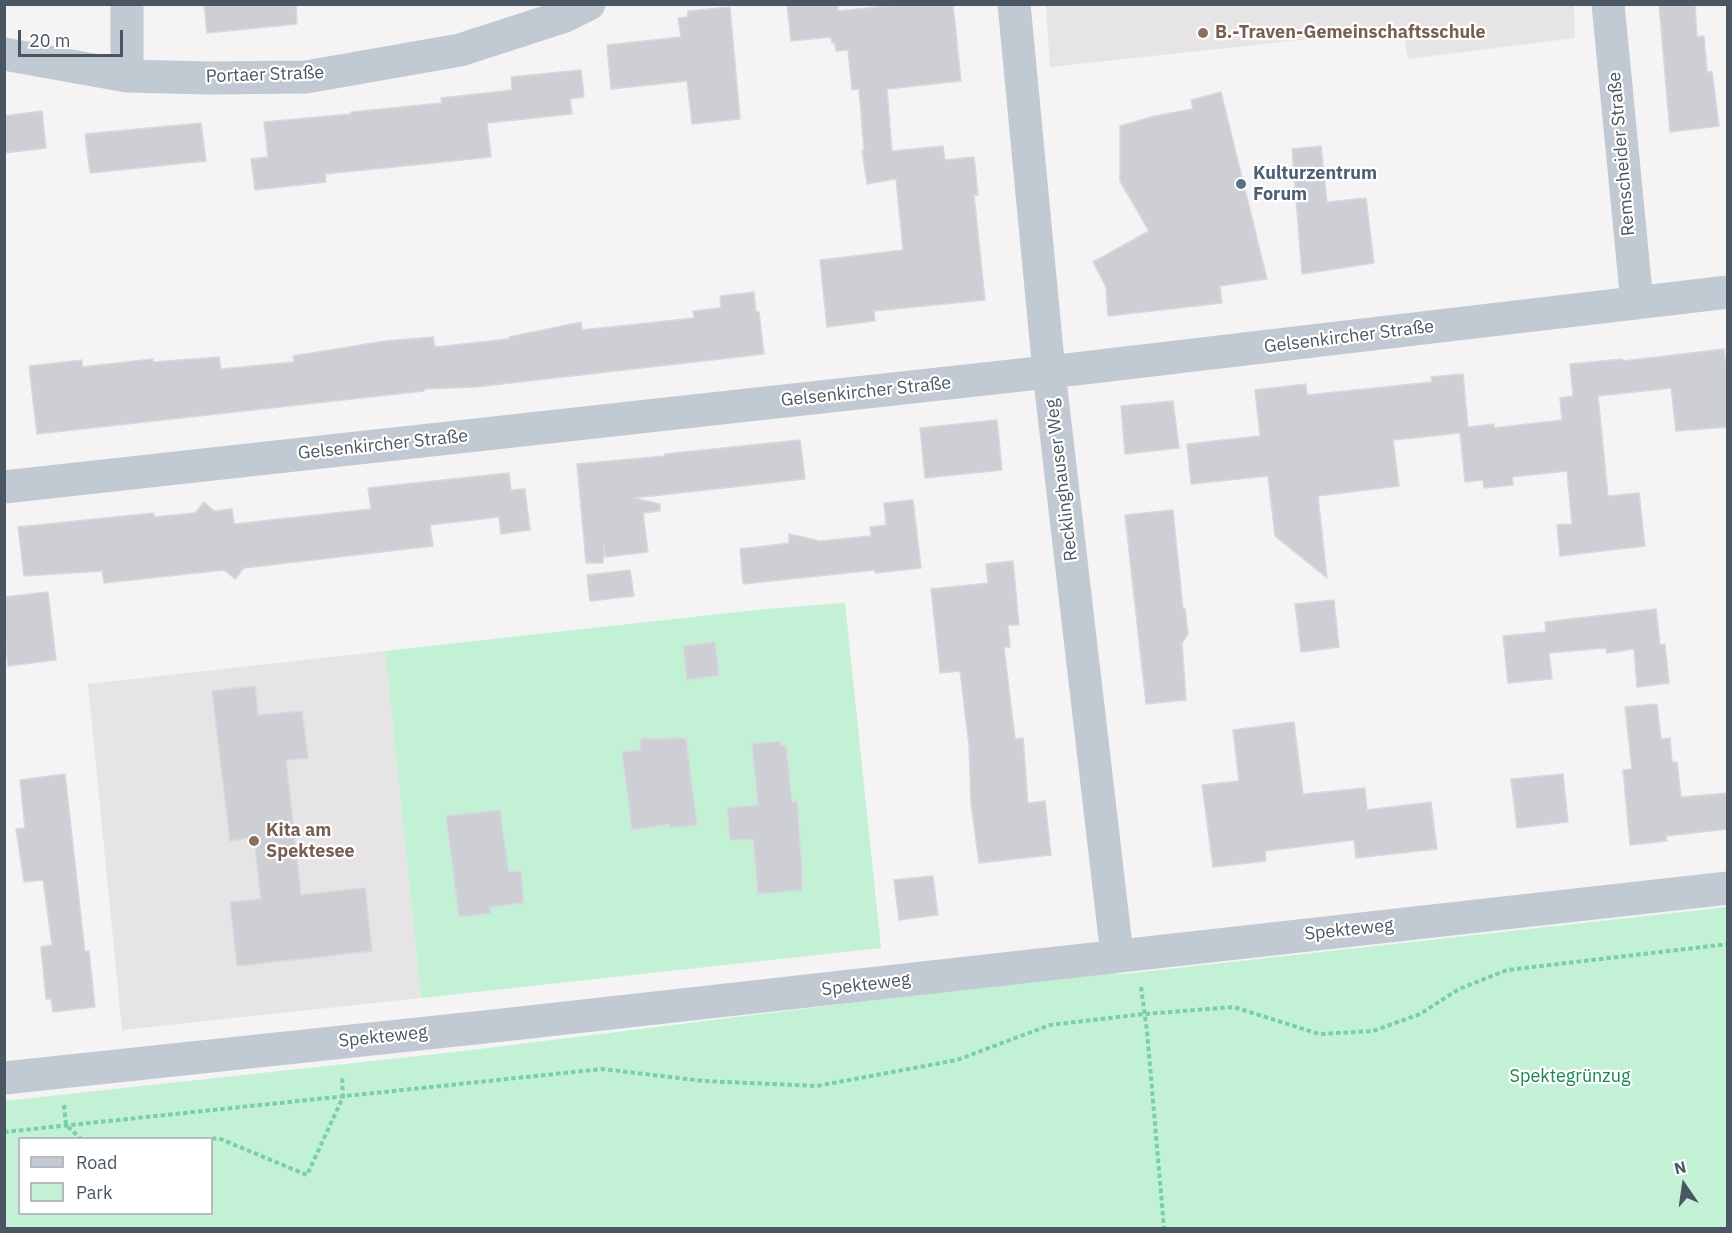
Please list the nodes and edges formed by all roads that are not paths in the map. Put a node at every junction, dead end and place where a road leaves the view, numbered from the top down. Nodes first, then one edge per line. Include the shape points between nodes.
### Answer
1 (127, 4) edge
2 (1014, 4) edge
3 (1608, 4) edge
4 (571, 8) edge
5 (4, 54) edge
6 (127, 76) junction
7 (1728, 292) edge
8 (1636, 303) junction
9 (1049, 372) junction
10 (4, 487) edge
11 (1728, 888) edge
12 (1117, 955) junction
13 (4, 1078) edge

1 - 6 street
2 - 9 street, Recklinghauser Weg
3 - 8 street, Remscheider Straße
4 - 6 street, Portaer Straße via 460,50 306,77
5 - 6 street, Portaer Straße
7 - 8 street, Gelsenkircher Straße
8 - 9 street, Gelsenkircher Straße
9 - 10 street, Gelsenkircher Straße
9 - 12 street, Recklinghauser Weg
11 - 12 street, Spekteweg
12 - 13 street, Spekteweg

